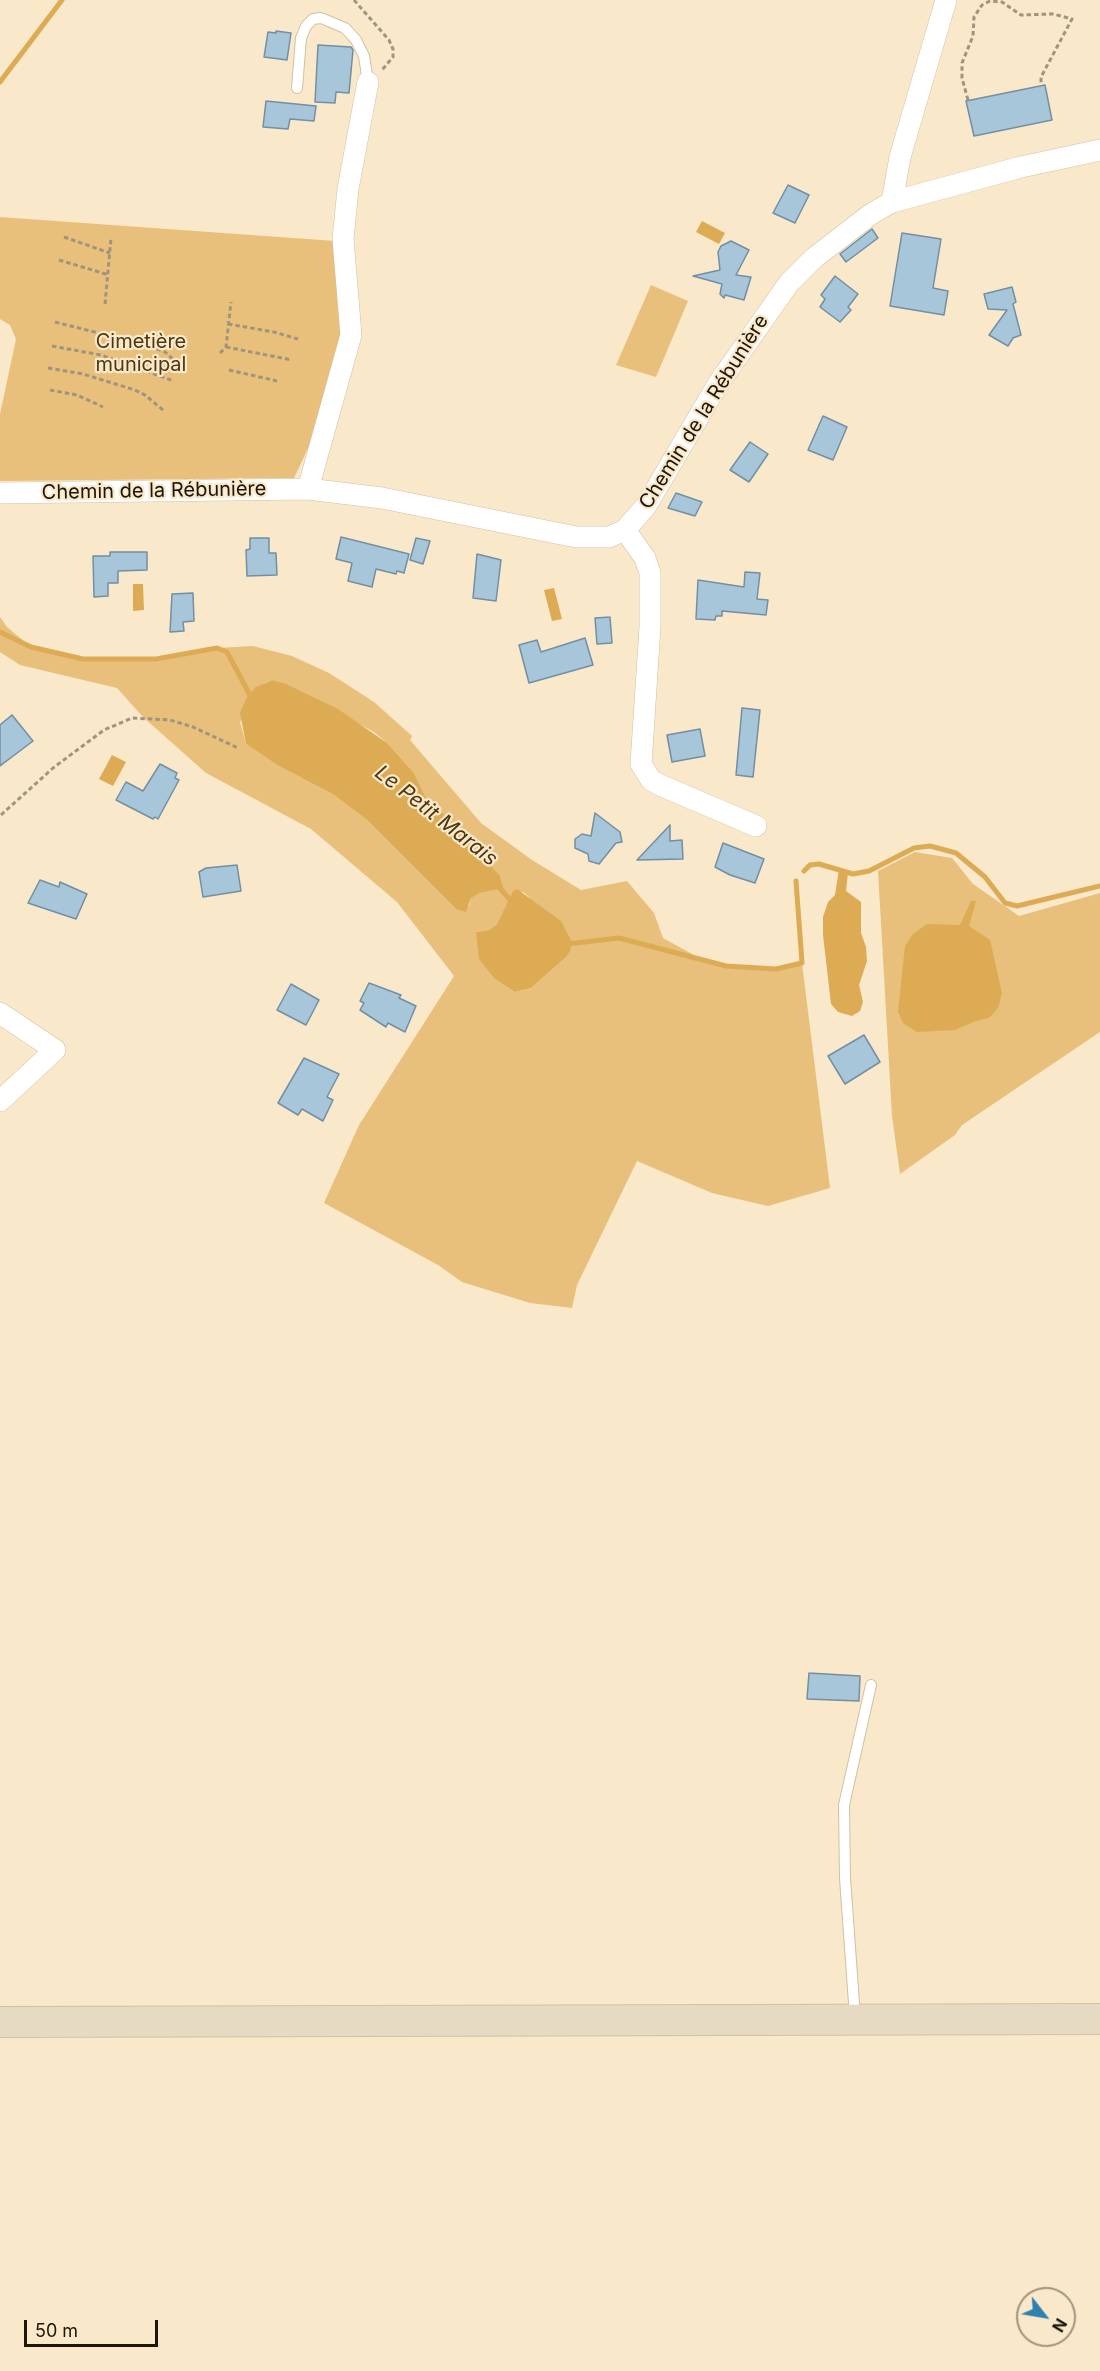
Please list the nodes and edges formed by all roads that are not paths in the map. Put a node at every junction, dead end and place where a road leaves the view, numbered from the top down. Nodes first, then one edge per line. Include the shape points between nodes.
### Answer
1 (946, 0) edge
2 (368, 82) joint
3 (297, 88) dead end
4 (1100, 150) edge
5 (892, 202) junction
6 (308, 489) junction
7 (0, 493) edge
8 (625, 530) junction
9 (756, 826) dead end
10 (0, 1012) edge
11 (0, 1101) edge
12 (871, 1684) dead end
13 (855, 2019) junction
14 (1100, 2019) edge
15 (0, 2022) edge

1 - 5 street via 900,158
2 - 3 lane via 364,56 356,40 345,28 321,18 306,26
2 - 6 street via 348,189 344,239 351,334
4 - 5 street, Chemin de la Rébunière
5 - 8 street, Chemin de la Rébunière via 814,258 789,283 718,384 646,506
6 - 7 street, Chemin de la Rébunière
6 - 8 street, Chemin de la Rébunière via 404,502 576,537 596,539
8 - 9 street via 645,558 650,573 641,764 651,780 660,785
10 - 11 street via 55,1050
12 - 13 lane via 844,1805
13 - 14 main road
13 - 15 main road

